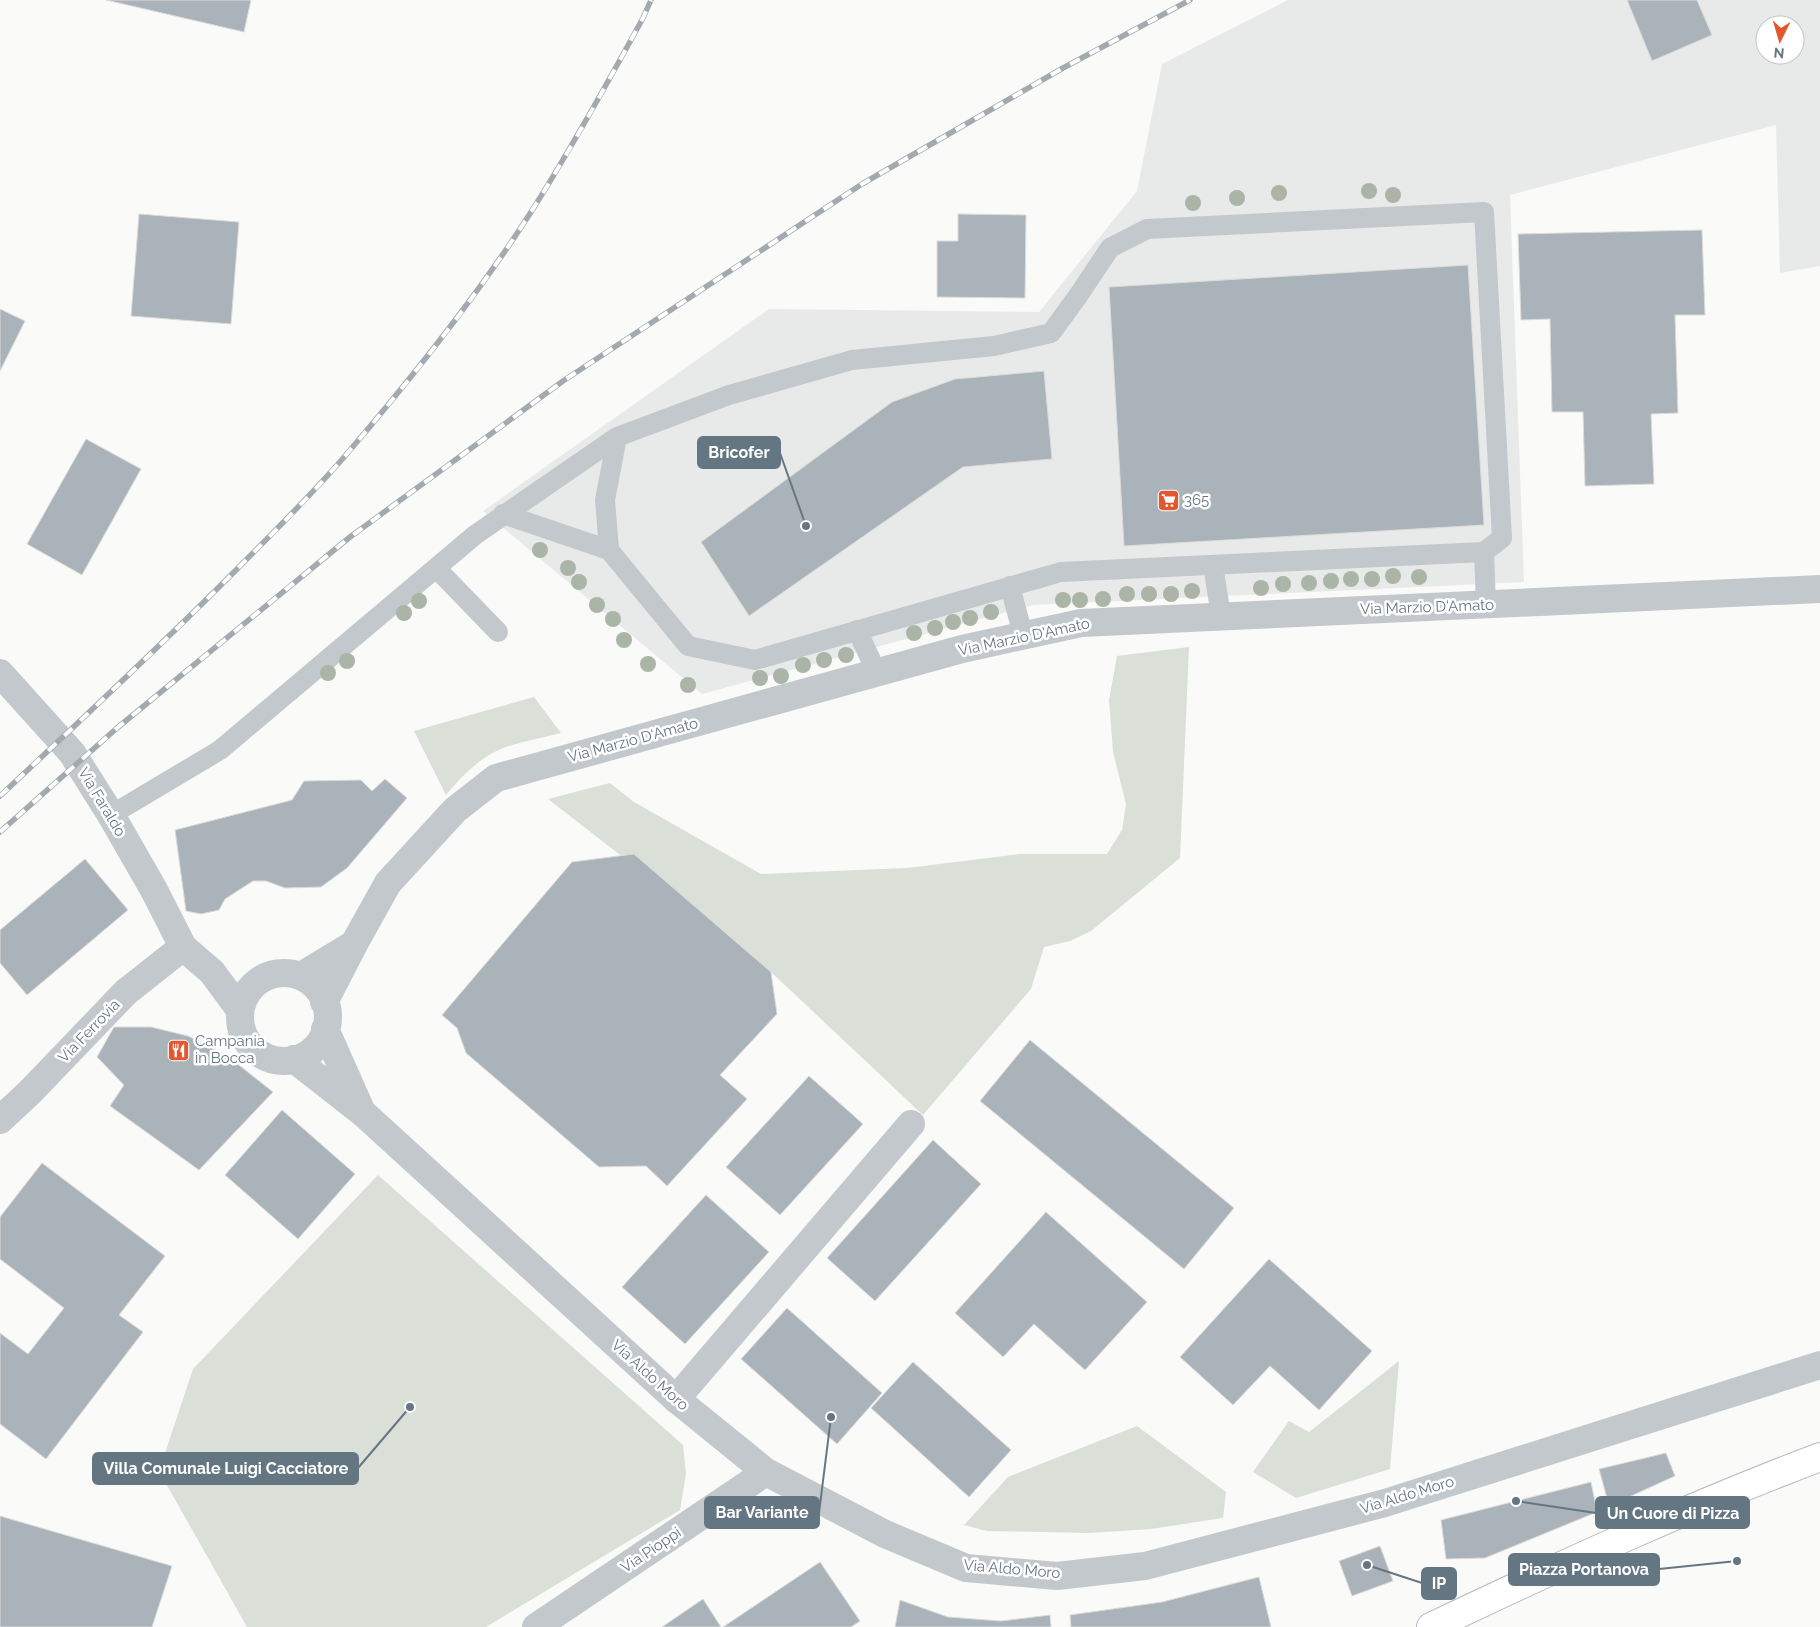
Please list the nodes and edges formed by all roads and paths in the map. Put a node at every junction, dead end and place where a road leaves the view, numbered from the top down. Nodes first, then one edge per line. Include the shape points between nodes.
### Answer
1 (617, 437) junction
2 (503, 514) junction
3 (609, 550) junction
4 (1484, 552) junction
5 (1213, 565) junction
6 (436, 568) junction
7 (1010, 586) junction
8 (1820, 589) edge
9 (1486, 604) junction
10 (1221, 616) junction
11 (857, 630) junction
12 (498, 632) dead end
13 (1023, 636) junction
14 (0, 673) edge
15 (877, 673) junction
16 (111, 815) junction
17 (354, 944) junction
18 (183, 947) junction
19 (212, 972) junction
20 (301, 976) junction
21 (262, 979) junction
22 (324, 1002) junction
23 (240, 1010) junction
24 (325, 1029) junction
25 (294, 1059) junction
26 (363, 1113) junction
27 (0, 1120) edge
28 (911, 1124) dead end
29 (1820, 1365) edge
30 (676, 1398) junction
31 (1820, 1457) edge
32 (766, 1472) junction
33 (536, 1627) edge
34 (1432, 1627) edge

1 - 2 lane
1 - 3 lane via 605,500
1 - 4 lane via 729,395 852,360 994,346 1051,332 1110,248 1147,229 1484,212 1502,538
2 - 3 lane
2 - 6 lane
3 - 11 lane via 688,646 755,660
4 - 5 lane
4 - 9 lane
5 - 7 lane via 1061,572
5 - 10 lane
6 - 12 lane
6 - 16 lane via 220,750
7 - 11 lane
7 - 13 lane
8 - 9 street, Via Marzio D'Amato
9 - 10 street, Via Marzio D'Amato
10 - 13 street, Via Marzio D'Amato via 1081,623
11 - 15 lane
13 - 15 street, Via Marzio D'Amato
14 - 16 street, Via Faraldo via 72,752
15 - 17 street, Via Marzio D'Amato via 496,778 455,810 388,883
16 - 18 street, Via Faraldo
17 - 20 street
17 - 22 street, Via Marzio D'Amato
18 - 19 street
18 - 27 street, Via Ferrovia via 126,992
19 - 21 street
19 - 23 street
20 - 21 street via 288,973
20 - 22 street via 312,984
21 - 23 street via 244,997
22 - 24 street, Via Aldo Moro via 327,1010
23 - 25 street via 240,1025 256,1050 269,1058
24 - 25 street via 322,1039 312,1050
24 - 26 street, Via Aldo Moro
25 - 26 street, Via Aldo Moro
26 - 30 street, Via Aldo Moro
28 - 30 street
29 - 32 street, Via Aldo Moro via 1385,1503 1145,1566 1057,1576 966,1568 885,1534
30 - 32 street, Via Aldo Moro
31 - 34 main road via 1542,1574
32 - 33 street, Via Pioppi

